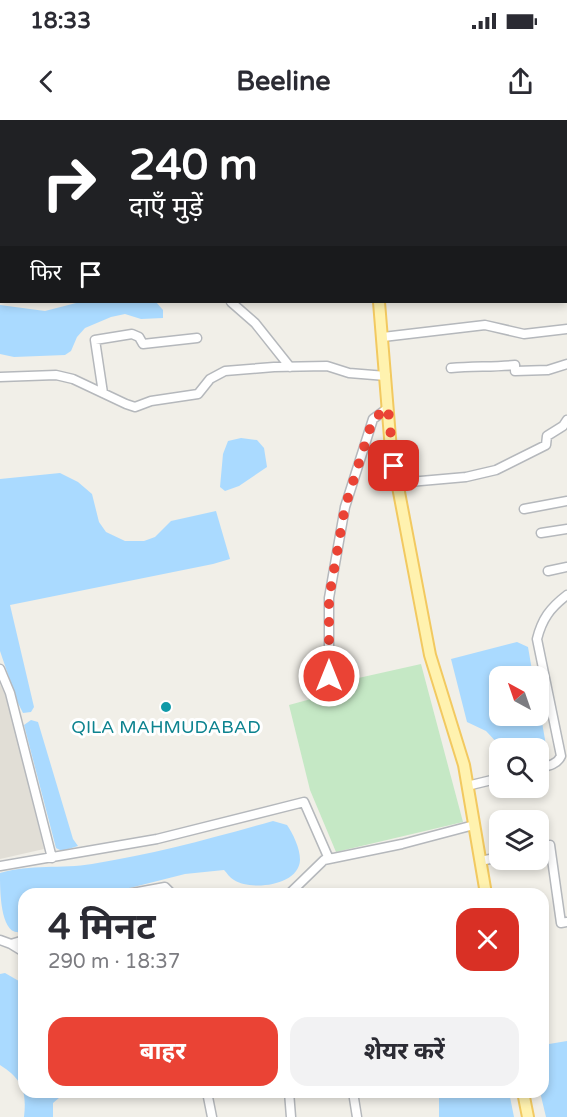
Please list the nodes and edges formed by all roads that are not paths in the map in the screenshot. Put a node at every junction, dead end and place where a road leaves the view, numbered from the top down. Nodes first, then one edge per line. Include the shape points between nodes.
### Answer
1 (232, 303) edge
2 (379, 303) edge
3 (567, 329) edge
4 (383, 336) junction
5 (197, 338) dead end
6 (567, 364) edge
7 (290, 367) junction
8 (451, 368) dead end
9 (386, 376) junction
10 (0, 377) edge
11 (103, 393) junction
12 (388, 408) junction
13 (567, 420) edge
14 (398, 483) junction
15 (567, 501) edge
16 (524, 509) dead end
17 (567, 528) edge
18 (541, 533) dead end
19 (567, 567) edge
20 (548, 571) dead end
21 (567, 595) edge
22 (0, 669) edge
23 (329, 676) dead end
24 (549, 765) edge
25 (489, 781) edge
26 (467, 786) junction
27 (474, 825) junction
28 (549, 845) edge
29 (52, 858) junction
30 (329, 858) junction
31 (489, 859) edge
32 (480, 861) junction
33 (0, 866) edge
34 (295, 888) edge
35 (485, 888) edge
36 (567, 922) edge
37 (0, 940) edge
38 (18, 942) edge
39 (11, 944) junction
40 (18, 948) edge
41 (208, 1098) edge
42 (289, 1098) edge
43 (354, 1098) edge
44 (524, 1098) edge
45 (212, 1117) edge
46 (291, 1117) edge
47 (357, 1117) edge
48 (528, 1117) edge

1 - 7 street via 255,323
2 - 4 main road
3 - 4 street via 524,334 485,325
4 - 9 main road
5 - 11 street via 143,344 132,334 94,340
6 - 8 street via 548,370 515,371 515,365
7 - 9 street via 327,366 349,373
7 - 11 street via 225,371 198,394 135,406
9 - 12 main road
10 - 11 street via 56,375
12 - 14 main road
12 - 23 street via 373,419 345,507 329,598
13 - 14 street via 547,436 546,446 496,470
14 - 26 main road via 430,655
15 - 16 street
17 - 18 street
19 - 20 street
21 - 24 street via 552,606 541,622 537,639 561,756
22 - 29 street via 10,693
25 - 26 street
26 - 27 main road
27 - 30 street
27 - 32 main road
28 - 36 street via 561,923
29 - 30 street via 157,839 304,802
29 - 33 street
30 - 34 street
31 - 32 street
32 - 35 main road
37 - 39 street
38 - 39 street
39 - 40 street
41 - 45 street
42 - 46 street
43 - 47 street
44 - 48 main road

